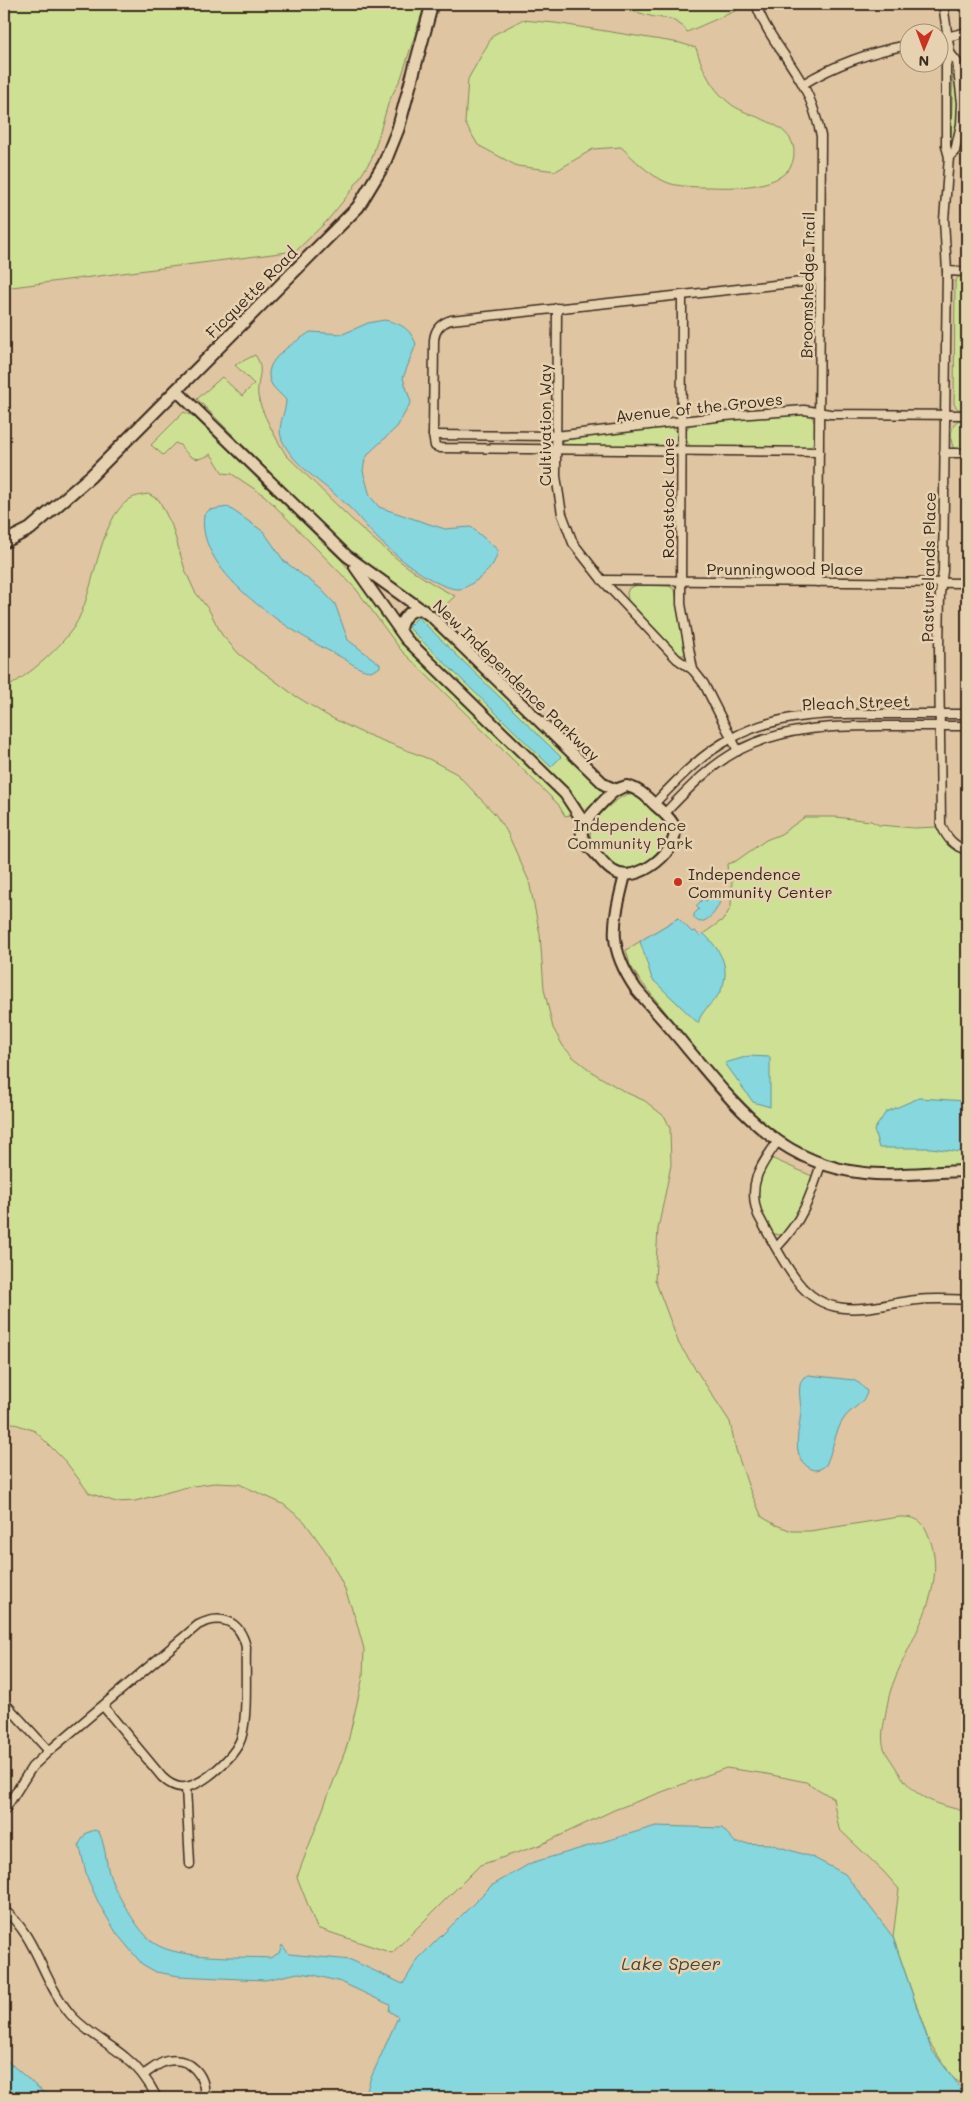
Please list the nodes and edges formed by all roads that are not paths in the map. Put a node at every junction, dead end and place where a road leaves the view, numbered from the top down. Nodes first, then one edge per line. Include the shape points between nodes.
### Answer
1 (432, 4) edge
2 (756, 4) edge
3 (943, 4) edge
4 (945, 22) edge
5 (967, 32) edge
6 (948, 38) edge
7 (948, 43) edge
8 (898, 47) edge
9 (950, 53) junction
10 (802, 84) junction
11 (949, 157) junction
12 (948, 271) junction
13 (967, 272) edge
14 (820, 280) junction
15 (682, 295) junction
16 (557, 308) junction
17 (176, 390) junction
18 (819, 412) junction
19 (946, 415) junction
20 (967, 415) edge
21 (681, 421) junction
22 (433, 435) junction
23 (556, 436) junction
24 (556, 449) junction
25 (681, 451) junction
26 (819, 452) junction
27 (944, 453) junction
28 (967, 454) edge
29 (4, 542) edge
30 (347, 556) junction
31 (602, 580) junction
32 (680, 581) junction
33 (818, 582) junction
34 (942, 583) junction
35 (967, 583) edge
36 (422, 608) junction
37 (400, 630) junction
38 (693, 670) junction
39 (939, 714) junction
40 (967, 714) edge
41 (941, 726) junction
42 (967, 726) edge
43 (732, 738) junction
44 (738, 751) junction
45 (616, 790) junction
46 (654, 804) junction
47 (664, 814) junction
48 (584, 823) junction
49 (967, 850) edge
50 (625, 875) junction
51 (778, 1141) junction
52 (821, 1164) junction
53 (967, 1171) edge
54 (776, 1247) junction
55 (967, 1300) edge
56 (4, 1702) edge
57 (103, 1706) junction
58 (48, 1751) junction
59 (186, 1787) junction
60 (4, 1811) edge
61 (190, 1864) dead end
62 (4, 1910) edge
63 (143, 2075) junction
64 (157, 2098) edge
65 (204, 2098) edge

1 - 17 main road, Ficquette Road via 398,129 384,164 358,207
2 - 10 street, Broomshedge Trail via 768,31
3 - 4 street, Pasturelands Place
5 - 6 street
7 - 9 street, Pasturelands Place
8 - 10 street via 855,58
9 - 11 street, Pasturelands Place via 946,64 946,146
9 - 11 street, Pasturelands Place via 957,62 962,103 956,151
10 - 14 street, Broomshedge Trail via 815,111 821,136
11 - 12 street, Pasturelands Place via 944,220
12 - 13 street
12 - 19 street, Pasturelands Place
14 - 15 street
14 - 18 street, Broomshedge Trail
15 - 16 street
15 - 21 street, Rootstock Lane
16 - 22 street via 451,320 438,327 434,340
16 - 23 street, Cultivation Way
17 - 29 main road, Ficquette Road via 91,476 30,529
17 - 30 street, New Independence Parkway
18 - 19 street, Avenue of the Groves
18 - 21 street, Avenue of the Groves via 768,412
18 - 26 street, Broomshedge Trail
19 - 20 street, Avenue of the Groves
19 - 27 street, Pasturelands Place
21 - 23 street, Avenue of the Groves
21 - 25 street, Rootstock Lane
22 - 23 street, Avenue of the Groves
22 - 24 street via 435,446 440,448
23 - 24 street, Cultivation Way
24 - 25 street
24 - 31 street, Cultivation Way via 562,514 573,543
25 - 26 street
25 - 32 street, Rootstock Lane
26 - 33 street, Broomshedge Trail
27 - 28 street
27 - 34 street, Pasturelands Place
30 - 36 street, New Independence Parkway
30 - 37 street, New Independence Parkway
31 - 32 street, Prunningwood Place
31 - 38 street, Cultivation Way via 677,660
32 - 33 street, Prunningwood Place
32 - 38 street, Cultivation Way via 682,612
33 - 34 street, Prunningwood Place
34 - 35 street, Prunningwood Place
34 - 39 street, Pasturelands Place
36 - 37 street via 403,619
36 - 45 street, New Independence Parkway via 604,784
37 - 48 street, New Independence Parkway via 565,794
38 - 43 street, Cultivation Way via 704,684
39 - 40 street, Pleach Street
39 - 41 street, Pasturelands Place
39 - 43 street, Pleach Street via 807,715 765,724
41 - 42 street, Pleach Street
41 - 44 street, Pleach Street via 810,728 771,737
41 - 49 street, Pasturelands Place via 941,824 949,840
43 - 44 street, Cultivation Way
43 - 46 street, Pleach Street via 684,773
44 - 47 street, Pleach Street via 704,774
45 - 46 street via 627,786 638,789
45 - 48 street
46 - 47 street
47 - 50 street via 673,825 671,845 658,861 639,873
48 - 50 street via 581,832 585,843 614,872
50 - 51 street via 614,931 621,963 636,989 739,1110
51 - 52 street
51 - 54 street via 764,1162 753,1191 758,1215
52 - 53 street via 880,1175
52 - 54 street via 800,1219
54 - 55 street via 806,1291 840,1309 854,1310 918,1300
56 - 58 street
57 - 58 street
57 - 59 street via 162,1777 178,1787
57 - 59 street via 198,1625 223,1620 238,1629 246,1647 242,1736 234,1754 200,1782
58 - 60 street via 32,1767
59 - 61 street
62 - 63 street via 27,1936 49,1983 72,2016
63 - 64 street
63 - 65 street via 160,2063 177,2060 187,2063 201,2075

